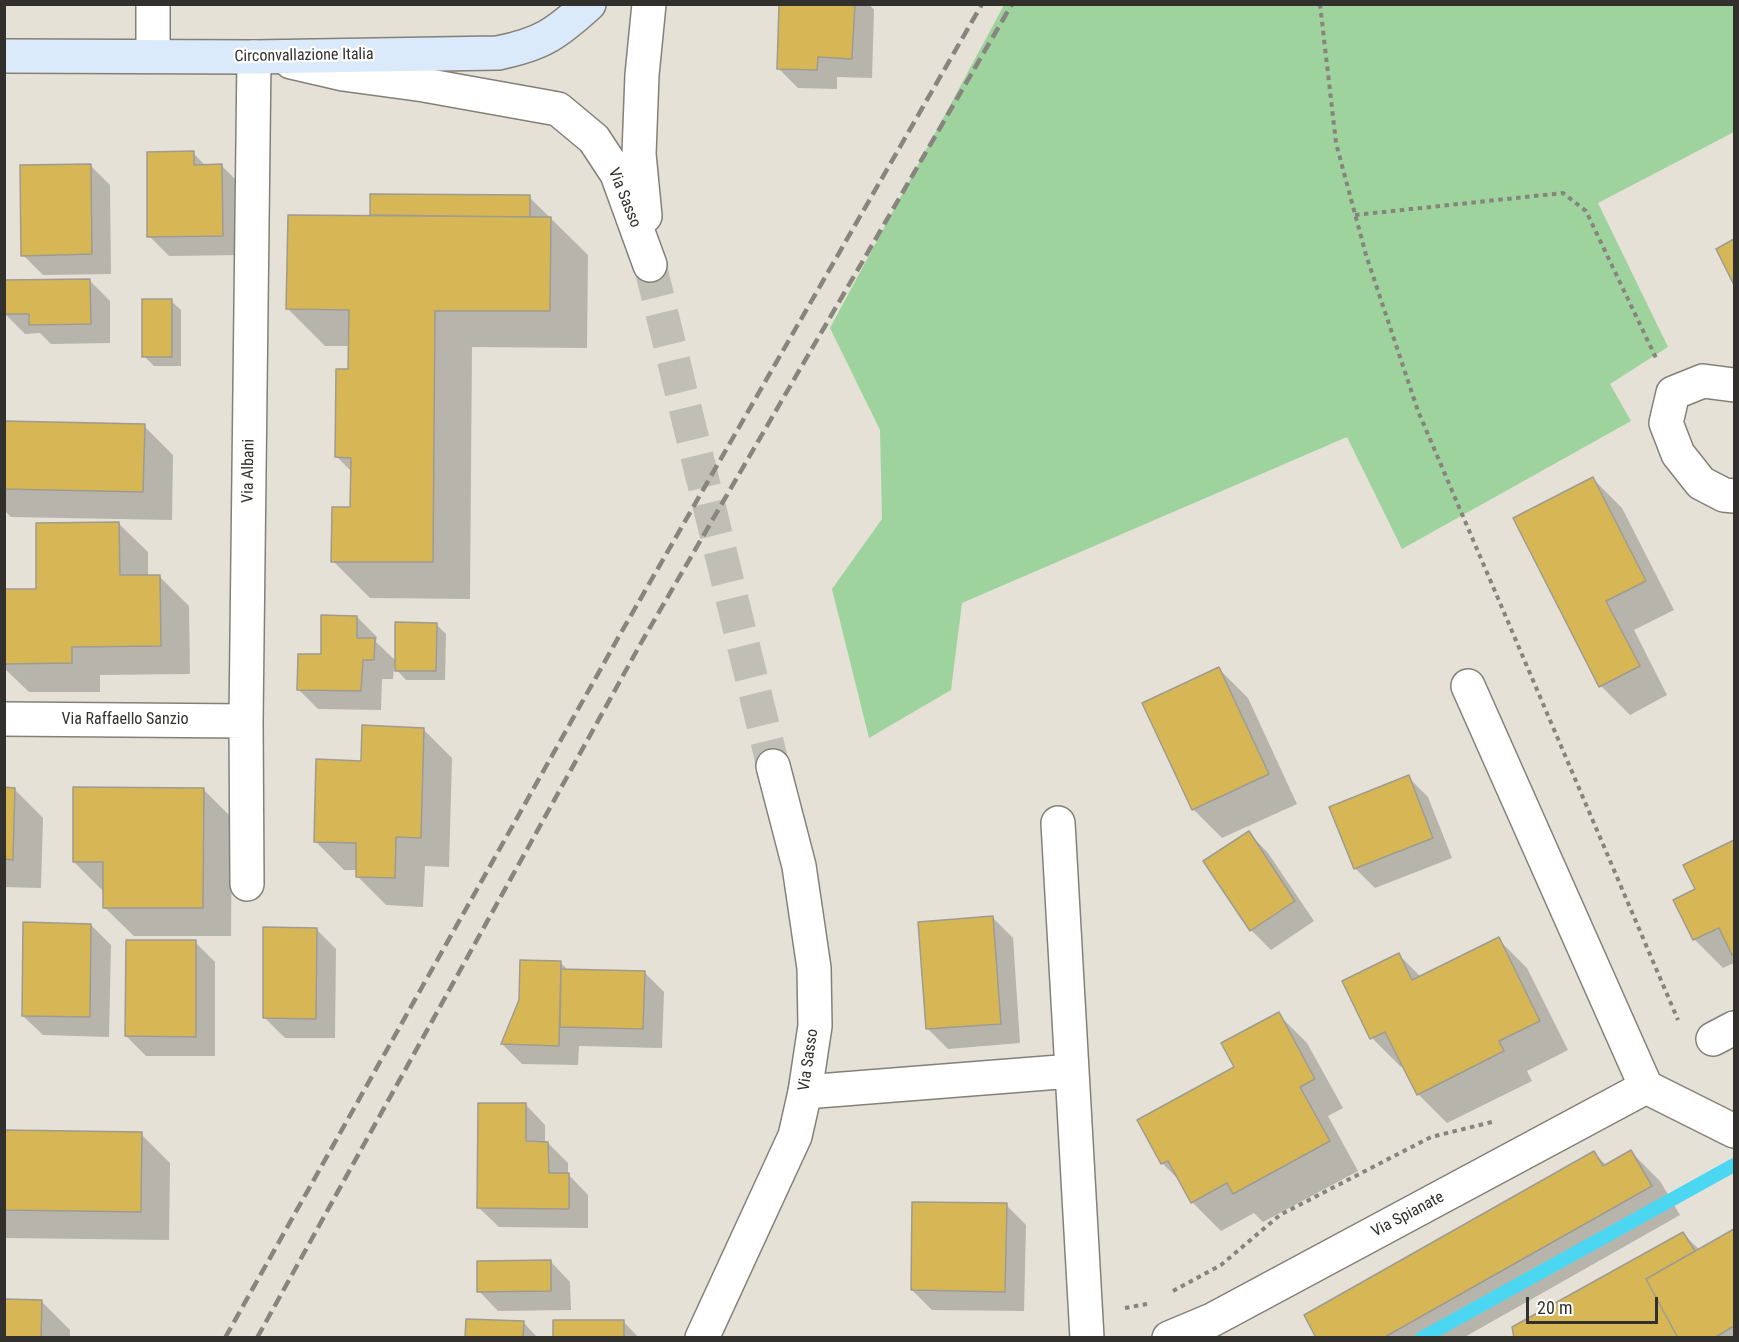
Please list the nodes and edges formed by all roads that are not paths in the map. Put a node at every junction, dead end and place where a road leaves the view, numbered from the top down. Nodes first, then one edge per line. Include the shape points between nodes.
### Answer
1 (153, 4) edge
2 (589, 4) edge
3 (649, 4) edge
4 (4, 56) edge
5 (153, 56) junction
6 (262, 57) junction
7 (1734, 386) edge
8 (1734, 496) edge
9 (1468, 686) dead end
10 (4, 719) edge
11 (246, 721) junction
12 (773, 766) tunnel mouth
13 (1058, 824) dead end
14 (247, 884) dead end
15 (1072, 1071) junction
16 (1646, 1087) junction
17 (805, 1092) junction
18 (1728, 1128) edge
19 (702, 1338) edge
20 (1087, 1338) edge
21 (1169, 1338) edge

1 - 5 street
2 - 6 main road, Circonvallazione Italia via 553,35 527,47 498,53
3 - 6 street, Via Sasso via 639,154 650,265 617,174 594,139 558,109
4 - 5 main road, Circonvallazione Italia
5 - 6 main road, Circonvallazione Italia
6 - 11 street, Via Albani
7 - 8 street via 1703,381 1673,393 1665,423 1678,454 1701,483
9 - 16 street
10 - 11 street, Via Raffaello Sanzio
11 - 14 street, Via Albani
12 - 17 street, Via Sasso via 799,866 814,968 815,1026
13 - 15 street
15 - 17 street
15 - 20 street
16 - 18 street
16 - 21 street, Via Spianate via 1212,1320
17 - 19 street, Via Sasso via 795,1136

